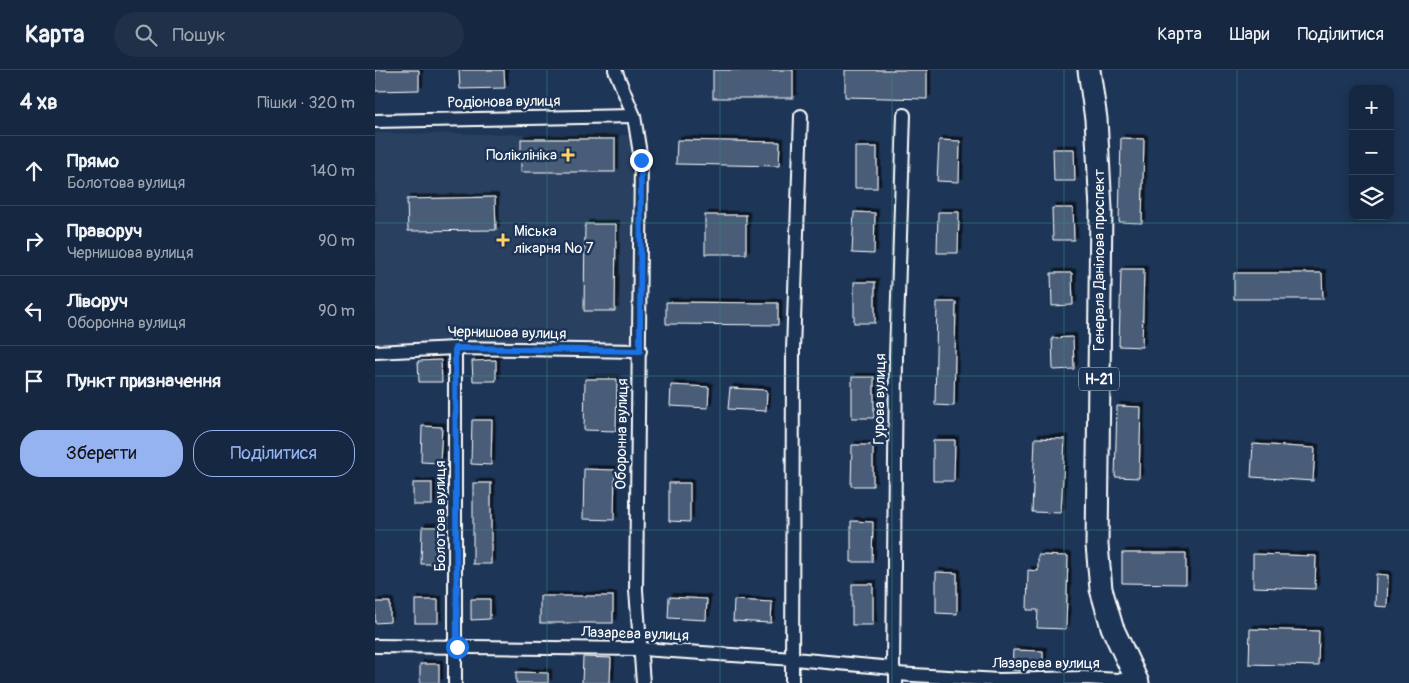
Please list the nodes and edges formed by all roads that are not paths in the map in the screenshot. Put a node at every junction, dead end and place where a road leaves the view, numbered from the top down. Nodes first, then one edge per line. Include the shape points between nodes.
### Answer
1 (615, 70) edge
2 (1089, 70) edge
3 (903, 115) dead end
4 (634, 116) junction
5 (801, 116) dead end
6 (375, 121) edge
7 (455, 348) junction
8 (640, 351) junction
9 (375, 352) edge
10 (375, 646) edge
11 (457, 647) junction
12 (642, 649) junction
13 (793, 659) junction
14 (895, 675) edge
15 (999, 682) edge
16 (1137, 682) edge
17 (455, 683) edge
18 (643, 683) edge
19 (792, 683) edge

1 - 4 street, Оборонна вулиця
2 - 16 main road, Генерала Данілова проспект / Н-21 via 1096,119 1101,209 1097,546 1101,589 1112,627
3 - 14 street, Гурова вулиця via 896,357
4 - 6 street, Родіонова вулиця
4 - 8 street, Оборонна вулиця via 641,160
5 - 13 street via 793,350
7 - 8 street, Чернишова вулиця
7 - 9 street, Чернишова вулиця
7 - 11 street, Болотова вулиця
8 - 12 street, Оборонна вулиця via 636,590
10 - 11 street, Лазарєва вулиця
11 - 12 street, Лазарєва вулиця
11 - 17 street, Болотова вулиця
12 - 13 street, Лазарєва вулиця
12 - 18 street, Оборонна вулиця
13 - 14 street, Лазарєва вулиця
13 - 19 street
14 - 15 street, Лазарєва вулиця
15 - 16 street, Лазарєва вулиця via 1084,678

